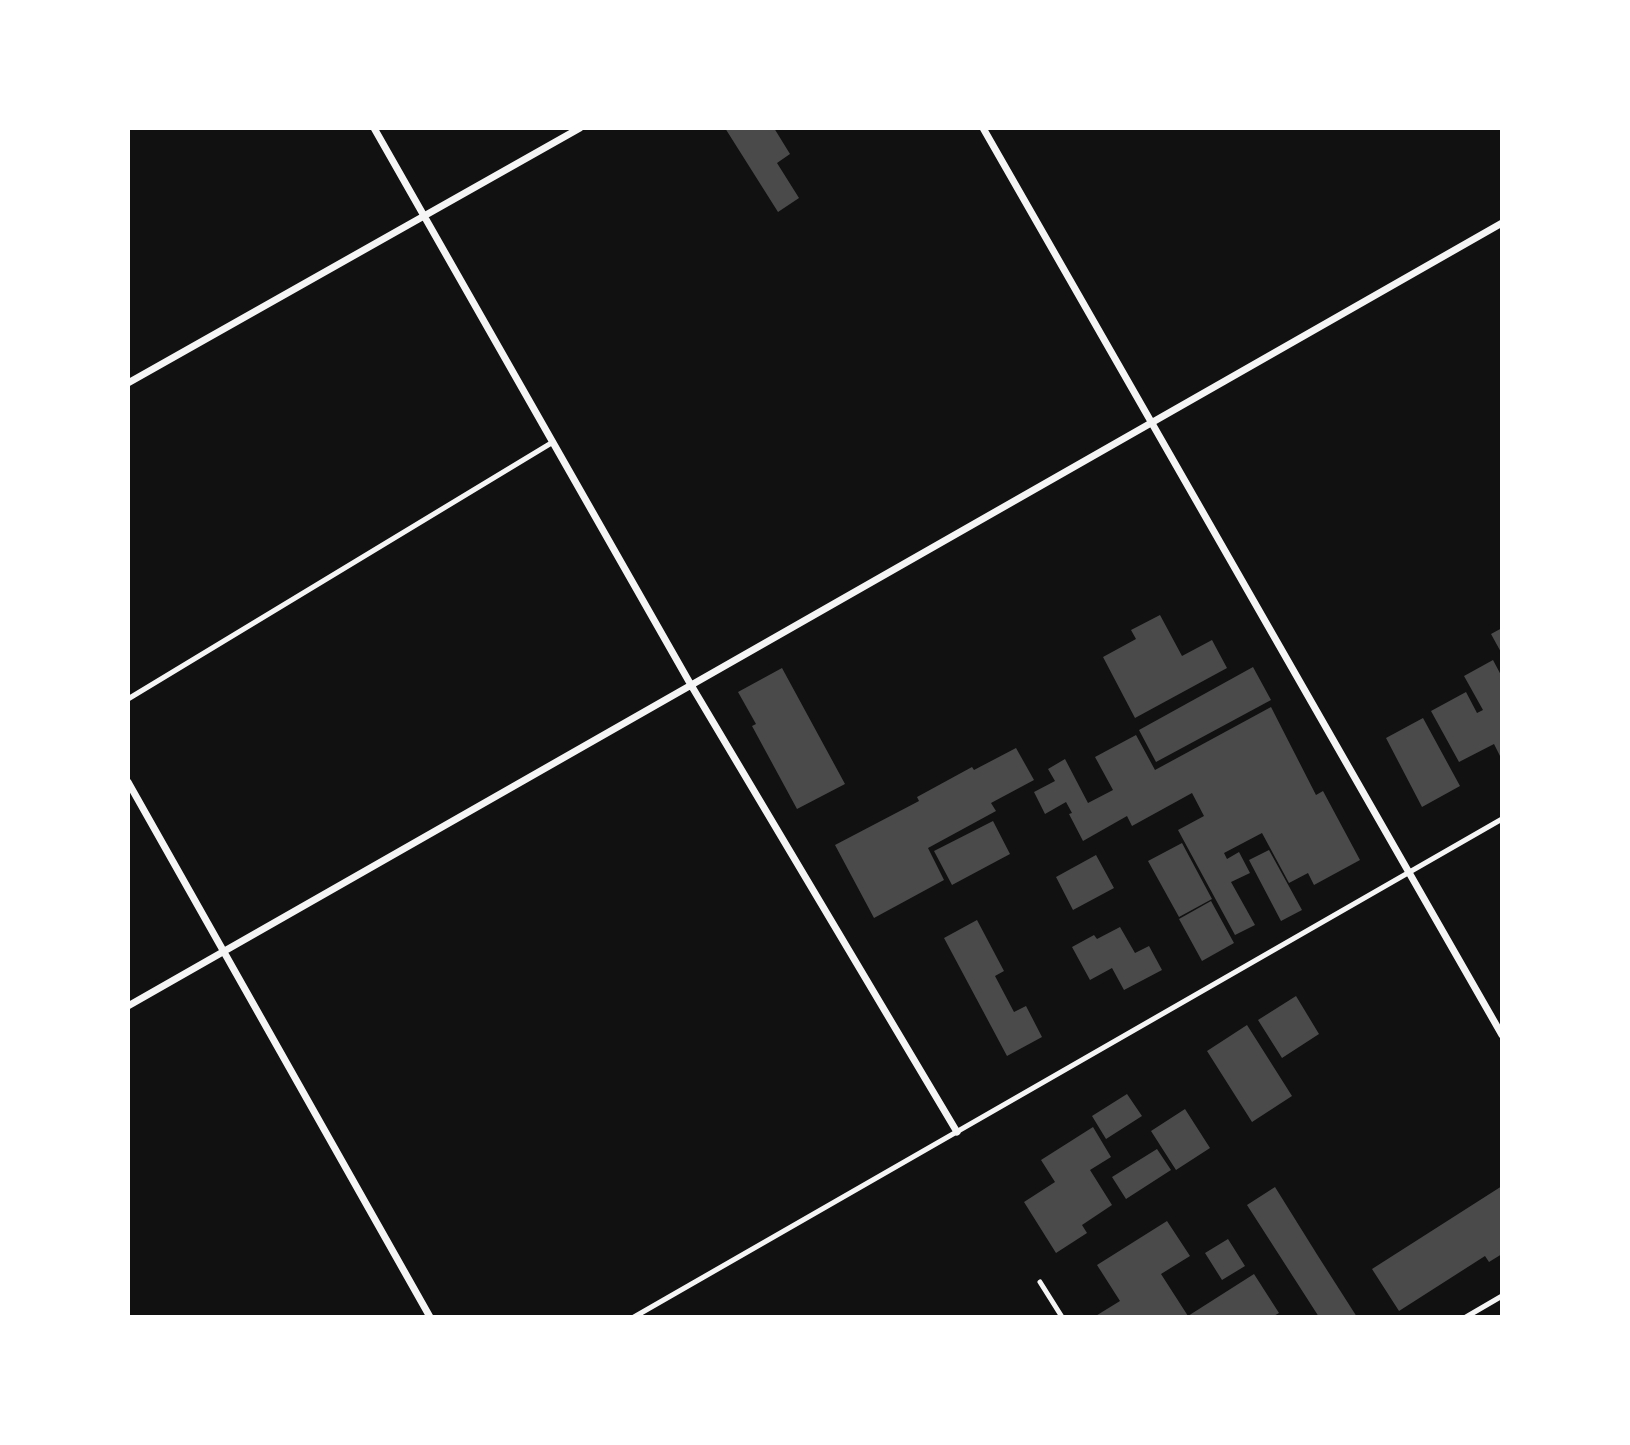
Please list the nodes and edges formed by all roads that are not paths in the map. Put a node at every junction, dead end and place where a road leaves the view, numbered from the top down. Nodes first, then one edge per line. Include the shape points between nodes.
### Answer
1 (374, 128) edge
2 (580, 128) edge
3 (983, 128) edge
4 (424, 215) junction
5 (1502, 223) edge
6 (128, 383) edge
7 (1152, 422) junction
8 (553, 442) junction
9 (691, 685) junction
10 (128, 699) edge
11 (128, 782) edge
12 (1502, 819) edge
13 (1409, 873) junction
14 (223, 952) junction
15 (128, 1006) edge
16 (1502, 1035) edge
17 (957, 1132) junction
18 (1040, 1282) dead end
19 (1502, 1296) edge
20 (430, 1317) edge
21 (634, 1317) edge
22 (1062, 1317) edge
23 (1466, 1317) edge

1 - 4 street
2 - 4 street
3 - 7 street
4 - 6 street
4 - 8 street
5 - 7 street
7 - 9 street
7 - 13 street
8 - 9 street
8 - 10 lane
9 - 14 street
9 - 17 street
11 - 14 street
12 - 13 lane
13 - 16 street
13 - 17 lane
14 - 15 street
14 - 20 street
17 - 21 lane
18 - 22 lane
19 - 23 lane

